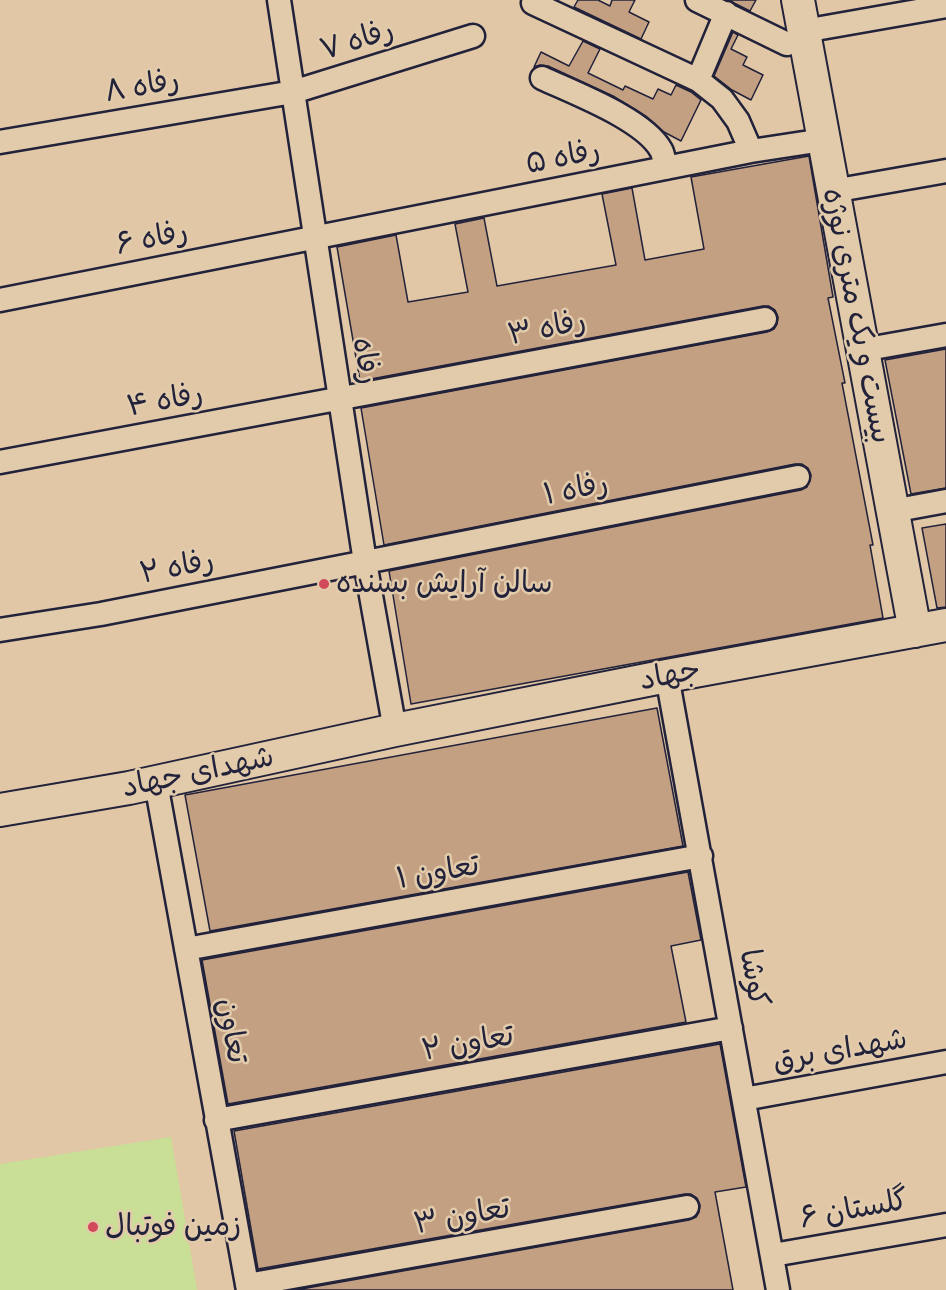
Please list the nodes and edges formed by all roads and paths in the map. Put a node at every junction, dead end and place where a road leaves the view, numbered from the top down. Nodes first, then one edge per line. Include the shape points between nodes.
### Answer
1 (279, 0) edge
2 (697, 0) edge
3 (798, 0) edge
4 (533, 3) dead end
5 (946, 6) edge
6 (726, 13) junction
7 (473, 36) dead end
8 (796, 37) junction
9 (542, 78) dead end
10 (698, 80) junction
11 (293, 92) junction
12 (823, 140) junction
13 (0, 142) edge
14 (751, 151) junction
15 (666, 168) junction
16 (946, 171) edge
17 (832, 191) junction
18 (315, 237) junction
19 (0, 300) edge
20 (765, 319) dead end
21 (946, 335) edge
22 (862, 350) junction
23 (340, 399) junction
24 (0, 462) edge
25 (798, 477) dead end
26 (946, 501) edge
27 (892, 511) junction
28 (365, 562) junction
29 (946, 625) edge
30 (0, 630) edge
31 (915, 631) junction
32 (667, 676) junction
33 (395, 730) junction
34 (156, 783) junction
35 (0, 810) edge
36 (701, 856) junction
37 (186, 949) junction
38 (731, 1028) junction
39 (946, 1062) edge
40 (744, 1099) junction
41 (216, 1120) junction
42 (687, 1207) dead end
43 (946, 1225) edge
44 (773, 1255) junction
45 (248, 1288) edge
46 (778, 1290) edge

1 - 11 street, رفاه
2 - 6 street
3 - 8 street, بیست و یک متری نوژه
4 - 10 street
5 - 8 street
6 - 8 street
6 - 10 street
7 - 11 street, رفاه ۷
8 - 12 street, بیست و یک متری نوژه
9 - 15 street via 623,117 648,134 662,151
10 - 14 street via 728,106
11 - 13 street, رفاه ۸
11 - 18 street, رفاه
12 - 14 street, رفاه ۵
12 - 17 street, بیست و یک متری نوژه
14 - 15 street, رفاه ۵
15 - 18 street, رفاه ۵
16 - 17 street
17 - 22 street, بیست و یک متری نوژه
18 - 19 street, رفاه ۶
18 - 23 street, رفاه
20 - 23 street, رفاه ۳
21 - 22 street
22 - 27 street, بیست و یک متری نوژه
23 - 24 street, رفاه ۴
23 - 28 street, رفاه
25 - 28 street, رفاه ۱
26 - 27 street
27 - 31 street, بیست و یک متری نوژه
28 - 30 street, رفاه ۲
28 - 33 street, رفاه
29 - 31 street, جهاد
31 - 32 street, جهاد
32 - 33 street, جهاد
32 - 36 street, کوشا
33 - 34 street, شهدای جهاد
34 - 35 street, شهدای جهاد
34 - 37 street, تعاون
36 - 37 street, تعاون ۱
36 - 38 street, کوشا
37 - 41 street, تعاون
38 - 40 street, کوشا
38 - 41 street, تعاون ۲
39 - 40 street, شهدای برق
40 - 44 street, کوشا
41 - 45 street, تعاون
42 - 45 street, تعاون ۳
43 - 44 street, گلستان ۶
44 - 46 street, کوشا

